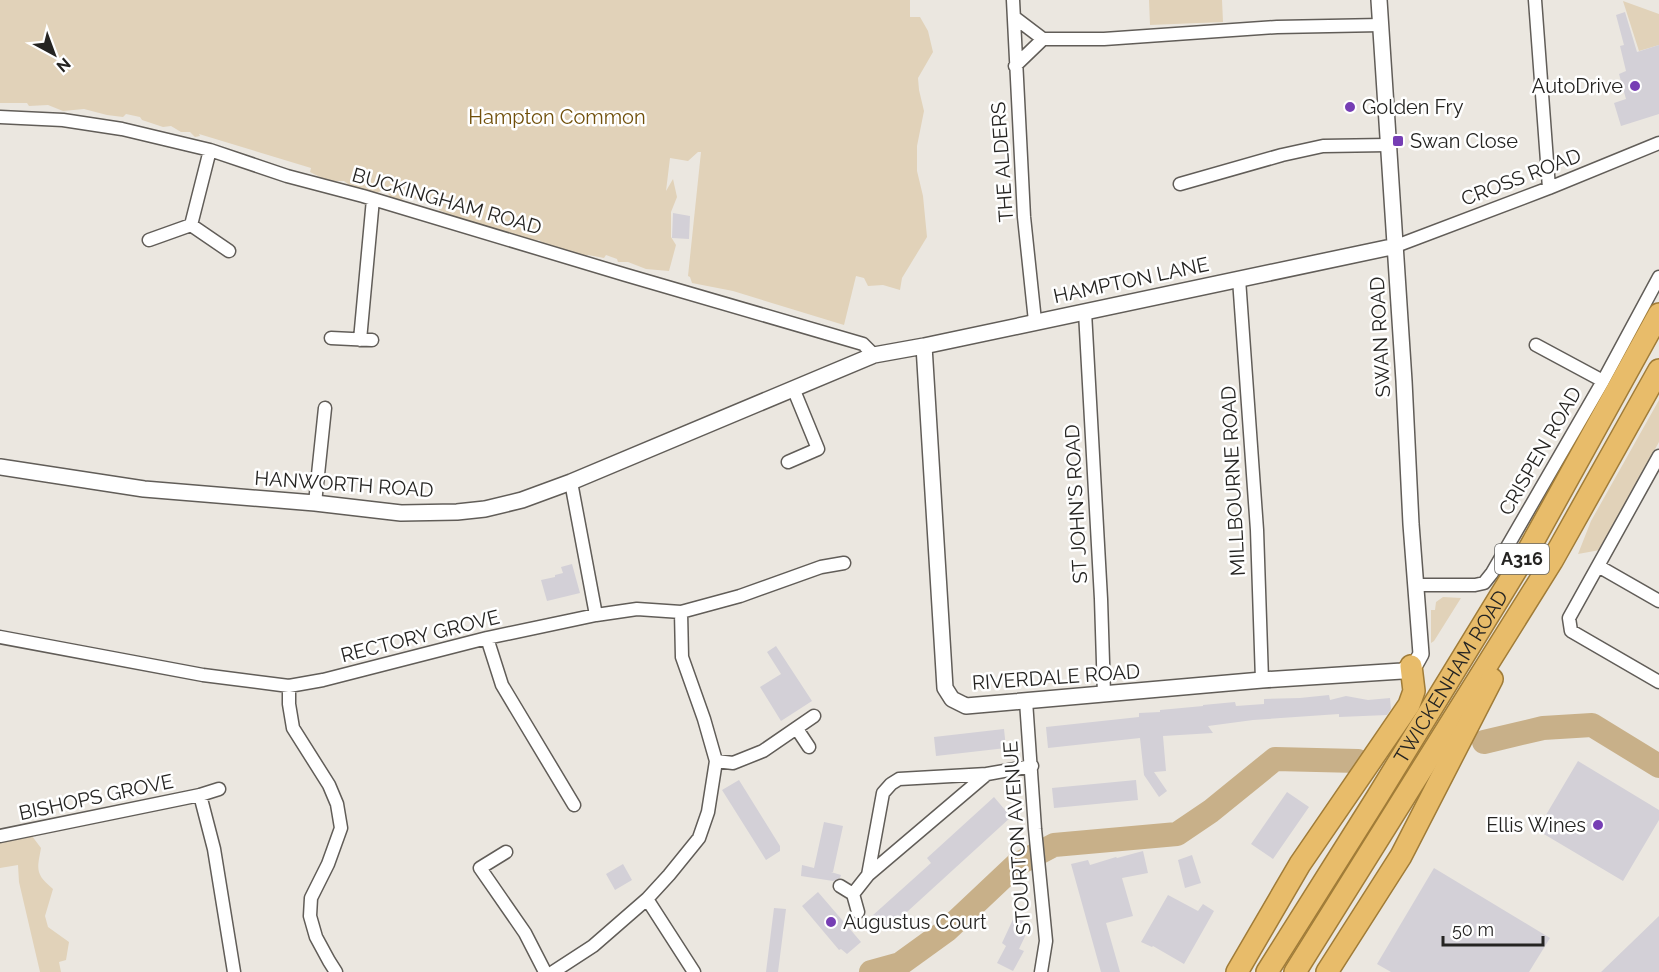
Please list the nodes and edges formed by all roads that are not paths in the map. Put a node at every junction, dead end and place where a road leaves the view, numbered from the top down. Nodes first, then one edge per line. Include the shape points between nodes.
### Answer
1 (1013, 0) edge
2 (1379, 0) edge
3 (1535, 0) edge
4 (1014, 17) junction
5 (1381, 25) junction
6 (1043, 39) junction
7 (1016, 66) junction
8 (0, 117) edge
9 (1659, 143) edge
10 (1388, 145) junction
11 (210, 150) junction
12 (1180, 184) dead end
13 (1549, 188) junction
14 (372, 199) junction
15 (192, 225) junction
16 (149, 240) dead end
17 (1396, 246) junction
18 (229, 251) dead end
19 (1659, 277) edge
20 (1239, 279) junction
21 (1085, 312) junction
22 (1659, 314) edge
23 (1035, 321) junction
24 (331, 338) dead end
25 (1536, 345) dead end
26 (924, 346) junction
27 (874, 355) junction
28 (1659, 370) edge
29 (1603, 381) junction
30 (792, 388) junction
31 (325, 408) dead end
32 (1659, 456) edge
33 (788, 462) dead end
34 (0, 467) edge
35 (1656, 470) edge
36 (571, 482) junction
37 (315, 503) junction
38 (1552, 561) junction
39 (844, 563) dead end
40 (1598, 566) junction
41 (1417, 585) junction
42 (1659, 601) edge
43 (681, 612) junction
44 (596, 615) junction
45 (0, 637) edge
46 (487, 638) junction
47 (1411, 666) junction
48 (1262, 680) junction
49 (1659, 682) edge
50 (289, 686) junction
51 (1104, 694) junction
52 (1026, 701) junction
53 (814, 716) dead end
54 (797, 729) junction
55 (808, 747) dead end
56 (716, 761) junction
57 (1032, 766) junction
58 (987, 774) junction
59 (219, 789) dead end
60 (200, 795) junction
61 (1376, 799) junction
62 (574, 805) dead end
63 (0, 836) edge
64 (506, 852) dead end
65 (868, 875) junction
66 (840, 886) dead end
67 (853, 894) junction
68 (647, 898) junction
69 (858, 912) dead end
70 (234, 972) edge
71 (336, 972) edge
72 (545, 972) edge
73 (553, 972) edge
74 (693, 972) edge
75 (1041, 972) edge
76 (1237, 972) edge
77 (1246, 972) edge
78 (1267, 972) edge
79 (1294, 972) edge
80 (1328, 972) edge

1 - 4 street, THE ALDERS
2 - 5 street, SWAN ROAD
3 - 13 street
4 - 6 street
4 - 7 street, THE ALDERS
5 - 6 street
5 - 10 street, SWAN ROAD
6 - 7 street
7 - 23 street, THE ALDERS via 1024,217
8 - 11 street, BUCKINGHAM ROAD via 63,120 122,129
9 - 13 street, CROSS ROAD
10 - 12 street via 1323,146
10 - 17 street, SWAN ROAD
11 - 14 street, BUCKINGHAM ROAD
11 - 15 street
13 - 17 street, CROSS ROAD
14 - 24 street via 366,340
14 - 27 street, BUCKINGHAM ROAD via 863,344
15 - 16 street
15 - 18 street
17 - 20 street, HAMPTON LANE
17 - 41 street, SWAN ROAD
19 - 29 street, CRISPEN ROAD
20 - 21 street, HAMPTON LANE
20 - 48 street, MILLBOURNE ROAD via 1257,530
21 - 23 street, HAMPTON LANE
21 - 51 street, ST JOHN'S ROAD
22 - 61 highway, TWICKENHAM ROAD / A316 via 1529,549
23 - 26 street, HAMPTON LANE
25 - 29 street
26 - 27 street, HAMPTON LANE
26 - 52 street, RIVERDALE ROAD via 945,688 952,699 966,706
27 - 30 street, HANWORTH ROAD
28 - 38 highway, TWICKENHAM ROAD / A316
29 - 41 street, CRISPEN ROAD via 1484,582
30 - 33 street via 818,449
30 - 36 street, HANWORTH ROAD
31 - 37 street
32 - 35 street
34 - 37 street, HANWORTH ROAD via 144,489
35 - 40 street
36 - 37 street, HANWORTH ROAD via 522,500 457,512 401,513
36 - 44 street
38 - 79 highway, TWICKENHAM ROAD / A316
38 - 80 highway via 1401,856
39 - 43 street, RECTORY GROVE
40 - 42 street
40 - 49 street via 1569,618 1571,631
41 - 47 street, SWAN ROAD via 1421,654
43 - 44 street, RECTORY GROVE via 637,609
43 - 56 street via 682,657
44 - 46 street, RECTORY GROVE
45 - 50 street, RECTORY GROVE via 203,675
46 - 50 street, RECTORY GROVE
46 - 62 street via 502,685
47 - 48 street, RIVERDALE ROAD via 1402,670
47 - 76 highway via 1414,691 1409,705 1300,864
48 - 51 street, RIVERDALE ROAD
50 - 71 street via 293,728 329,785 341,828 311,898 310,916 316,937
51 - 52 street, RIVERDALE ROAD
52 - 57 street, STOURTON AVENUE
53 - 54 street
54 - 55 street
54 - 56 street via 763,751 733,763
56 - 68 street via 708,812 699,838
57 - 58 street
57 - 75 street, STOURTON AVENUE via 1046,941
58 - 65 street
58 - 65 street via 899,779 891,784 883,793
59 - 60 street, BISHOPS GROVE
60 - 63 street, BISHOPS GROVE
60 - 70 street, BISHOPS GROVE via 214,849
61 - 77 highway
61 - 78 highway, TWICKENHAM ROAD / A316
64 - 72 street via 480,868 525,933
65 - 67 street
66 - 67 street
67 - 69 street
68 - 73 street via 593,946
68 - 74 street

